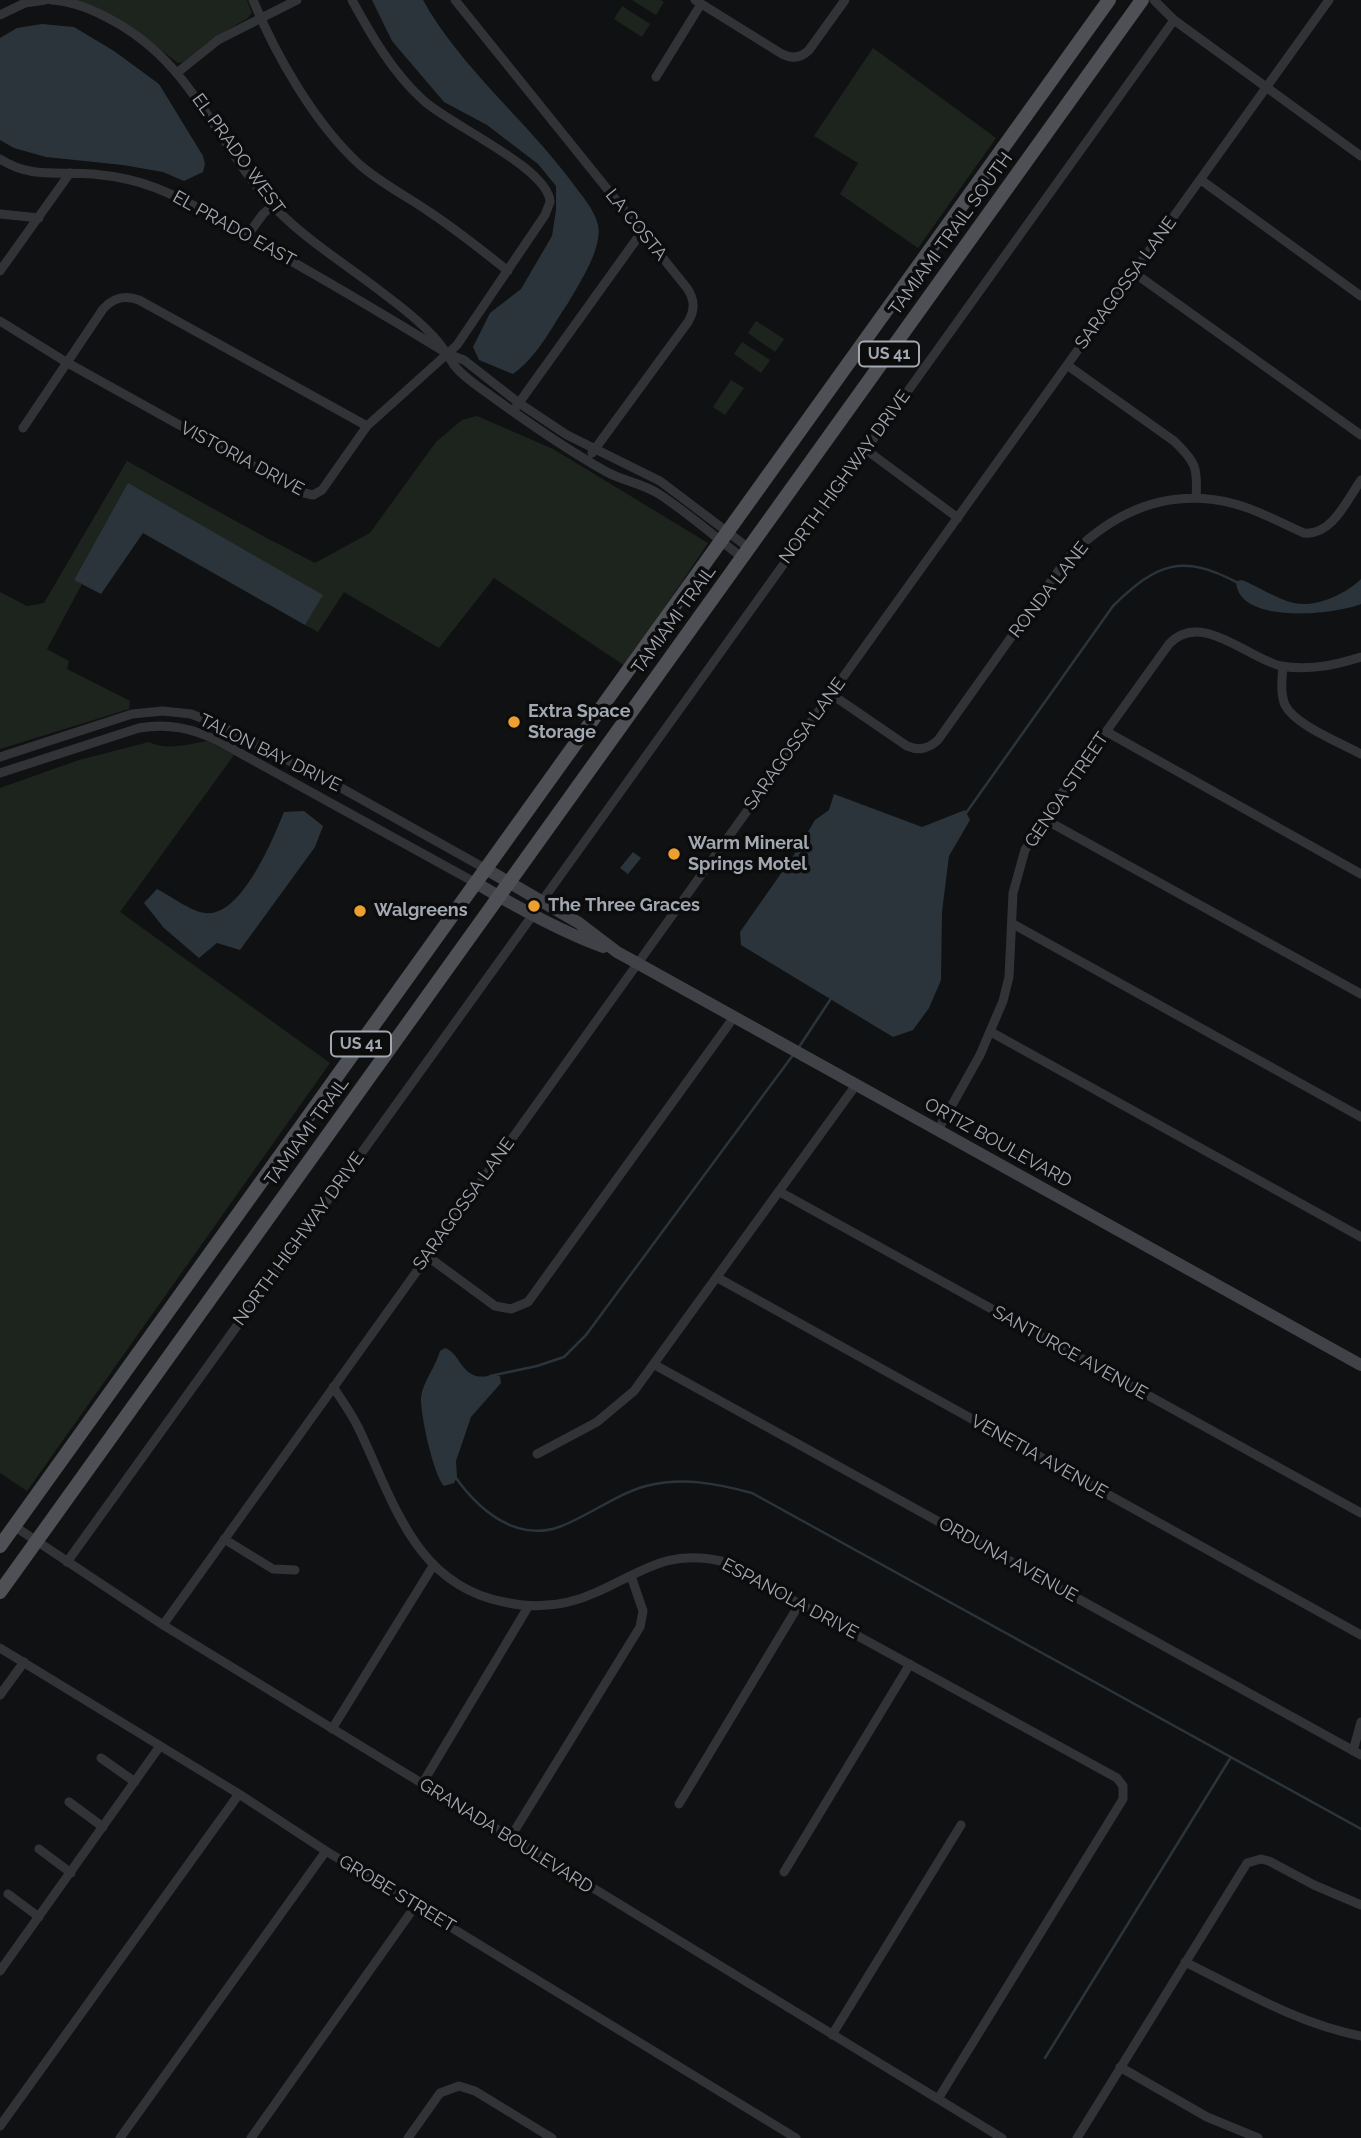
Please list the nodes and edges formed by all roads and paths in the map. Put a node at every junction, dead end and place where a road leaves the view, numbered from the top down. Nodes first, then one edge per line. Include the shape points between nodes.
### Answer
1 (39, 0) edge
2 (51, 0) edge
3 (253, 0) edge
4 (297, 0) edge
5 (352, 0) edge
6 (455, 0) edge
7 (845, 0) edge
8 (1109, 0) edge
9 (1142, 0) edge
10 (1154, 0) edge
11 (1329, 0) edge
12 (698, 2) edge
13 (0, 15) edge
14 (260, 18) junction
15 (1174, 20) junction
16 (178, 72) junction
17 (656, 77) dead end
18 (1267, 87) junction
19 (1360, 153) edge
20 (0, 159) edge
21 (70, 173) junction
22 (1200, 180) junction
23 (273, 205) junction
24 (0, 214) edge
25 (38, 218) junction
26 (642, 233) junction
27 (247, 236) junction
28 (0, 271) edge
29 (508, 271) junction
30 (1133, 272) junction
31 (1361, 296) edge
32 (0, 321) edge
33 (449, 354) junction
34 (66, 362) junction
35 (1067, 365) junction
36 (516, 407) junction
37 (367, 426) junction
38 (23, 428) dead end
39 (1361, 435) edge
40 (865, 449) junction
41 (594, 450) junction
42 (587, 459) junction
43 (654, 477) junction
44 (1361, 480) edge
45 (648, 488) junction
46 (1196, 498) junction
47 (958, 518) junction
48 (724, 536) junction
49 (746, 553) junction
50 (1361, 657) edge
51 (1283, 666) junction
52 (831, 694) junction
53 (1107, 732) junction
54 (1361, 754) edge
55 (0, 757) edge
56 (0, 773) edge
57 (1044, 819) junction
58 (486, 869) junction
59 (1361, 874) edge
60 (476, 883) junction
61 (509, 883) junction
62 (499, 897) junction
63 (542, 901) junction
64 (532, 916) junction
65 (1013, 924) junction
66 (617, 952) junction
67 (637, 964) junction
68 (1361, 994) edge
69 (734, 1017) junction
70 (991, 1032) junction
71 (856, 1085) junction
72 (1361, 1116) edge
73 (938, 1130) junction
74 (780, 1192) junction
75 (1361, 1237) edge
76 (427, 1256) junction
77 (718, 1278) junction
78 (656, 1365) junction
79 (1361, 1365) edge
80 (333, 1387) junction
81 (537, 1454) dead end
82 (1361, 1513) edge
83 (14, 1526) junction
84 (224, 1539) junction
85 (37, 1541) junction
86 (0, 1546) edge
87 (67, 1562) junction
88 (433, 1566) junction
89 (295, 1570) dead end
90 (631, 1576) junction
91 (0, 1592) edge
92 (800, 1603) junction
93 (528, 1607) junction
94 (163, 1625) junction
95 (1361, 1635) edge
96 (0, 1647) edge
97 (24, 1662) junction
98 (910, 1664) junction
99 (0, 1695) edge
100 (1361, 1722) edge
101 (332, 1729) junction
102 (160, 1746) junction
103 (1357, 1753) edge
104 (101, 1758) dead end
105 (135, 1782) junction
106 (422, 1784) junction
107 (239, 1794) junction
108 (69, 1802) dead end
109 (679, 1804) dead end
110 (961, 1825) dead end
111 (103, 1827) junction
112 (510, 1839) junction
113 (39, 1849) dead end
114 (326, 1851) junction
115 (71, 1872) junction
116 (784, 1872) dead end
117 (8, 1894) dead end
118 (416, 1905) junction
119 (1361, 1905) edge
120 (39, 1917) junction
121 (4, 1959) edge
122 (1185, 1962) junction
123 (0, 1972) edge
124 (832, 2035) junction
125 (1361, 2036) edge
126 (1120, 2067) junction
127 (938, 2099) junction
128 (0, 2126) edge
129 (121, 2138) edge
130 (251, 2138) edge
131 (408, 2138) edge
132 (552, 2138) edge
133 (796, 2138) edge
134 (1002, 2138) edge
135 (1077, 2138) edge
136 (1258, 2138) edge

1 - 13 street
2 - 16 street, EL PRADO WEST via 86,7 121,25
3 - 14 street
4 - 14 street
5 - 29 street, VISTORIA DRIVE via 391,63 425,103 514,160 547,190 549,209
6 - 26 street, LA COSTA
7 - 12 street via 809,50 798,57 782,54
8 - 48 main road, TAMIAMI TRAIL SOUTH / US 41
9 - 49 main road, TAMIAMI TRAIL SOUTH / US 41
10 - 15 street
11 - 18 street, SARAGOSSA LANE
12 - 17 street
14 - 16 street via 218,40
14 - 29 street via 310,103 351,155
15 - 18 street
15 - 40 street, NORTH HIGHWAY DRIVE
16 - 23 street, EL PRADO WEST
18 - 19 street
18 - 22 street, SARAGOSSA LANE
20 - 21 street, EL PRADO EAST via 27,172
21 - 25 street
21 - 27 street, EL PRADO EAST via 116,177 152,187
22 - 30 street, SARAGOSSA LANE
22 - 31 street
23 - 27 street
23 - 33 street, EL PRADO WEST via 314,244 416,319
24 - 25 street
25 - 28 street
26 - 36 street
26 - 41 street, LA COSTA via 690,291 693,310
27 - 33 street, EL PRADO EAST
29 - 33 street, VISTORIA DRIVE
30 - 35 street, SARAGOSSA LANE
30 - 39 street
32 - 34 street, VISTORIA DRIVE
33 - 36 street, EL PRADO WEST via 461,372
33 - 37 street, VISTORIA DRIVE
34 - 37 street via 107,305 119,298 135,298
34 - 37 street, VISTORIA DRIVE via 305,495 322,491
34 - 38 street
35 - 46 street via 1189,456 1198,472
35 - 47 street, SARAGOSSA LANE
36 - 41 street
36 - 42 street
40 - 47 street
40 - 63 street, NORTH HIGHWAY DRIVE
41 - 42 street, LA COSTA
41 - 43 street
42 - 45 street
43 - 45 street
43 - 48 street
44 - 46 street, RONDA LANE via 1332,521 1312,534 1237,505
45 - 48 street
46 - 52 street, RONDA LANE via 1138,508 1085,541 1066,560 938,740 924,748 906,746
47 - 52 street, SARAGOSSA LANE
48 - 49 street
48 - 58 main road, TAMIAMI TRAIL / US 41
49 - 61 main road, TAMIAMI TRAIL / US 41
50 - 51 street via 1318,667
51 - 53 street, GENOA STREET via 1213,635 1189,632 1178,636 1164,649
51 - 54 street via 1282,696 1290,713
52 - 67 street, SARAGOSSA LANE
53 - 57 street, GENOA STREET
53 - 59 street
55 - 58 street, TALON BAY DRIVE via 132,714 191,714 336,785
56 - 60 street, TALON BAY DRIVE via 139,727 192,730
57 - 65 street, GENOA STREET via 1018,869
57 - 68 street
58 - 60 main road, TAMIAMI TRAIL / US 41
58 - 61 street, ORTIZ BOULEVARD
60 - 62 street, ORTIZ BOULEVARD
60 - 83 main road, TAMIAMI TRAIL / US 41
61 - 62 main road, TAMIAMI TRAIL / US 41
61 - 63 street, ORTIZ BOULEVARD
62 - 64 street, ORTIZ BOULEVARD
62 - 85 main road, TAMIAMI TRAIL / US 41
63 - 66 street, ORTIZ BOULEVARD
64 - 66 street, ORTIZ BOULEVARD
64 - 87 street, NORTH HIGHWAY DRIVE
65 - 70 street, GENOA STREET via 1009,976
65 - 72 street
66 - 67 street, ORTIZ BOULEVARD
67 - 69 street, ORTIZ BOULEVARD
67 - 76 street, SARAGOSSA LANE
69 - 71 street, ORTIZ BOULEVARD
69 - 76 street via 522,1306 511,1309 492,1304
70 - 73 street, GENOA STREET
70 - 75 street
71 - 73 street, ORTIZ BOULEVARD
71 - 74 street
73 - 79 street, ORTIZ BOULEVARD
74 - 77 street
74 - 82 street, SANTURCE AVENUE
76 - 80 street, SARAGOSSA LANE
77 - 78 street
77 - 95 street, VENETIA AVENUE
78 - 81 street via 597,1422
78 - 103 street, ORDUNA AVENUE
80 - 84 street, SARAGOSSA LANE
80 - 88 street, ESPANOLA DRIVE via 357,1424 407,1532
83 - 85 street, GRANADA BOULEVARD
83 - 86 main road, TAMIAMI TRAIL / US 41
84 - 89 street via 273,1569
84 - 94 street, SARAGOSSA LANE
85 - 87 street, GRANADA BOULEVARD
85 - 91 main road, TAMIAMI TRAIL / US 41
87 - 94 street, GRANADA BOULEVARD
88 - 93 street, ESPANOLA DRIVE via 474,1594
88 - 101 street
90 - 92 street, ESPANOLA DRIVE via 664,1560 707,1558 733,1566
90 - 93 street, ESPANOLA DRIVE via 569,1602
90 - 112 street via 643,1611 640,1627
92 - 98 street, ESPANOLA DRIVE
92 - 109 street
93 - 106 street
94 - 101 street, GRANADA BOULEVARD
96 - 97 street, GROBE STREET
97 - 99 street
97 - 102 street, GROBE STREET
98 - 116 street
98 - 127 street, ESPANOLA DRIVE via 1117,1778 1123,1786 1123,1799
100 - 103 street
101 - 106 street, GRANADA BOULEVARD
102 - 105 street
102 - 107 street, GROBE STREET
104 - 105 street
105 - 111 street
106 - 112 street, GRANADA BOULEVARD
107 - 114 street, GROBE STREET
107 - 128 street
108 - 111 street
110 - 124 street
111 - 115 street
112 - 124 street, GRANADA BOULEVARD
113 - 115 street
114 - 118 street, GROBE STREET
114 - 129 street
115 - 120 street
117 - 120 street
118 - 130 street
118 - 133 street, GROBE STREET
119 - 122 street via 1269,1861 1247,1863
120 - 121 street
121 - 123 street
122 - 125 street via 1279,2010
122 - 126 street
124 - 127 street, GRANADA BOULEVARD
126 - 135 street
126 - 136 street via 1207,2117
127 - 134 street, GRANADA BOULEVARD
131 - 132 street via 435,2098 455,2087 475,2091

